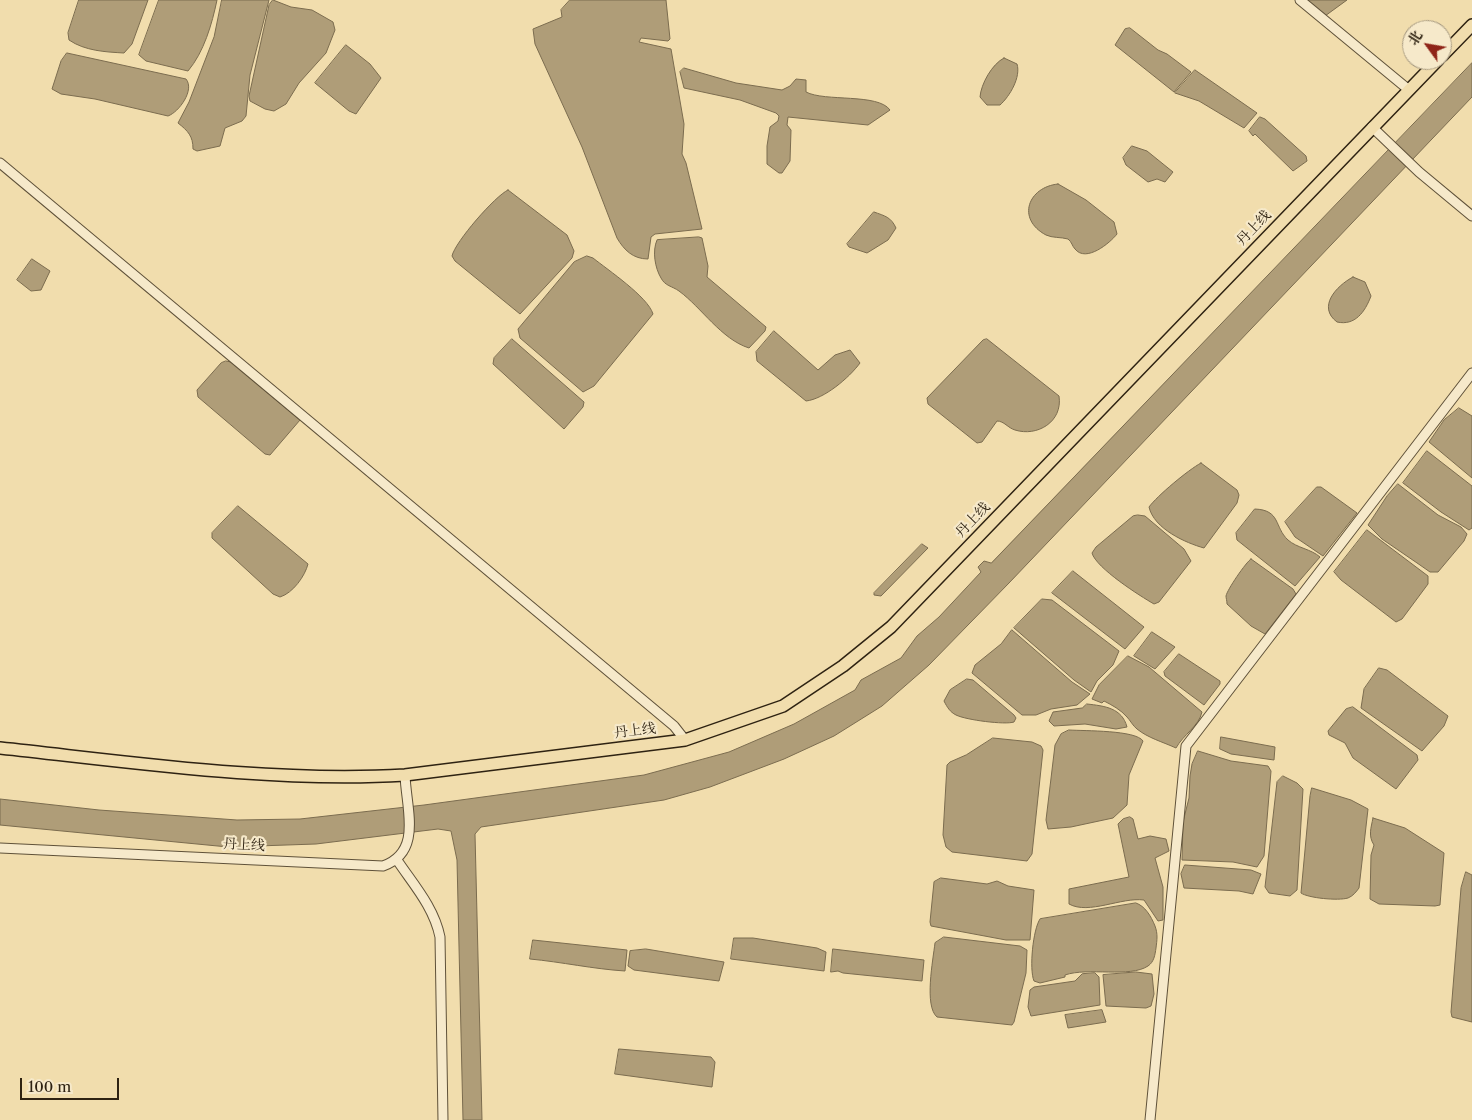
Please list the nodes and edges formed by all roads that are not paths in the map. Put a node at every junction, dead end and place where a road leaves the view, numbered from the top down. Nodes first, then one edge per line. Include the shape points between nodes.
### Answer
1 (1300, 0) edge
2 (1472, 25) edge
3 (1452, 46) edge
4 (1428, 70) edge
5 (1409, 90) junction
6 (1372, 127) junction
7 (0, 163) edge
8 (1472, 216) edge
9 (1472, 373) edge
10 (685, 740) junction
11 (0, 748) edge
12 (405, 775) junction
13 (0, 848) edge
14 (397, 860) junction
15 (443, 1120) edge
16 (1150, 1120) edge

1 - 5 street
2 - 3 main road
4 - 5 main road, 丹上线
5 - 6 main road, 丹上线
6 - 8 street
6 - 10 main road, 丹上线 via 891,626 843,666 783,706
7 - 10 street via 674,726
9 - 16 street via 1186,746
10 - 12 main road, 丹上线
11 - 12 main road, 丹上线 via 328,778
12 - 14 street via 409,837 405,852
13 - 14 street, 丹上线 via 383,866
14 - 15 street via 429,906 440,936

